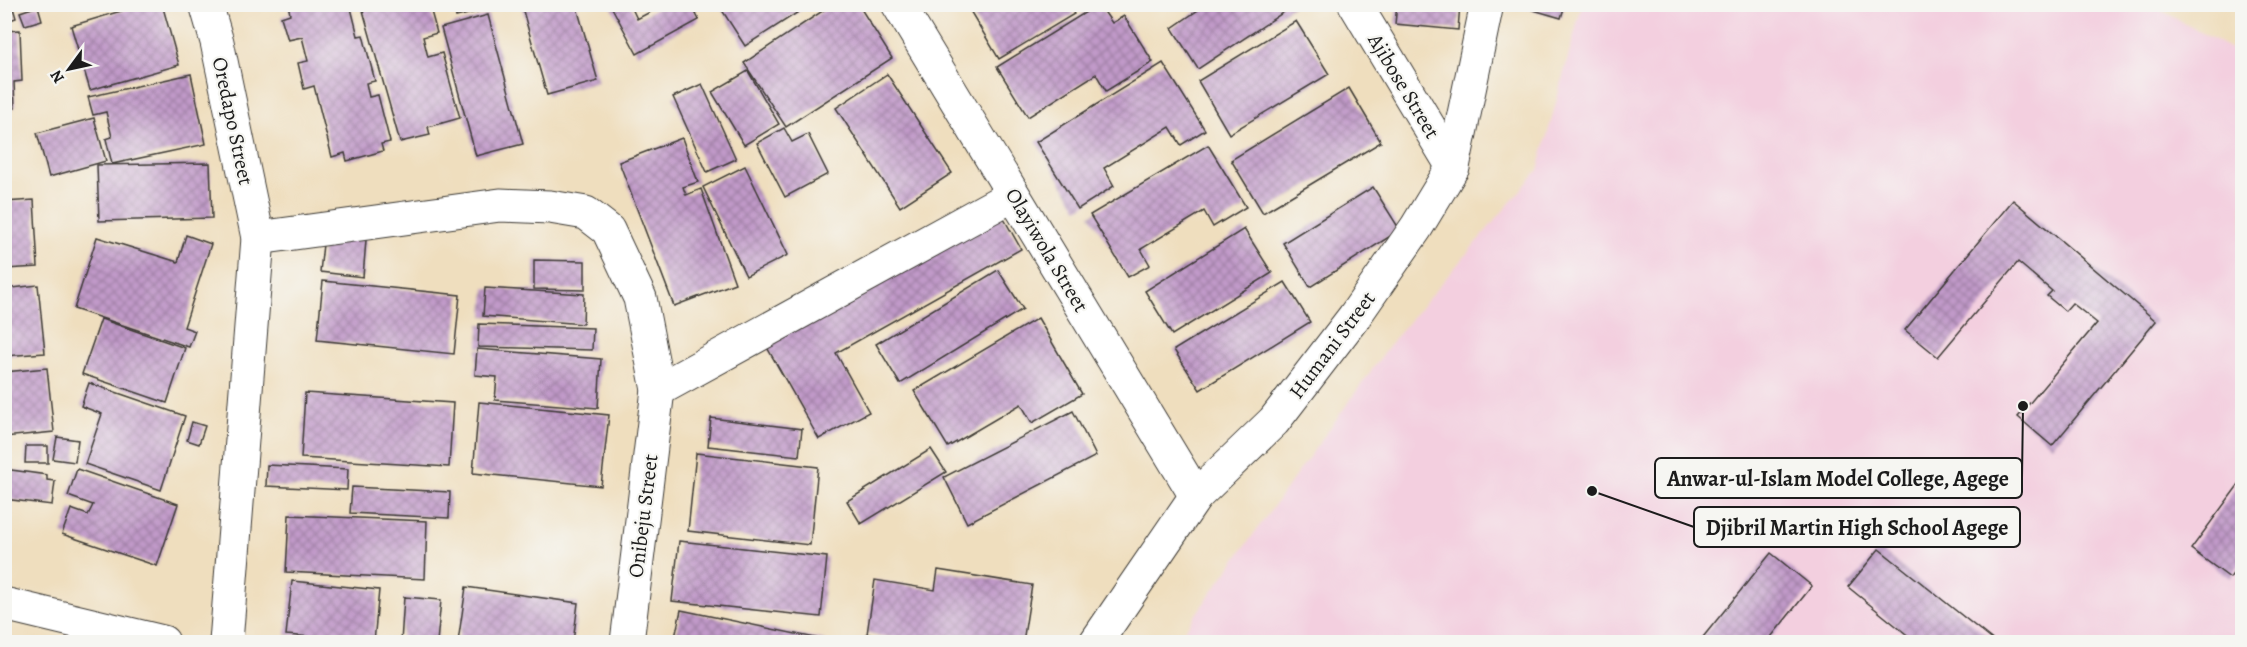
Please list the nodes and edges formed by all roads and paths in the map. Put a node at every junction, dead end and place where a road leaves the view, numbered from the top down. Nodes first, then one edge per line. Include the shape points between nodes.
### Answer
1 (206, 4) edge
2 (898, 4) edge
3 (1355, 4) edge
4 (1487, 4) edge
5 (1453, 167) junction
6 (1013, 195) junction
7 (258, 238) junction
8 (658, 390) junction
9 (1196, 496) junction
10 (4, 604) edge
11 (163, 642) edge
12 (226, 642) edge
13 (627, 642) edge
14 (1099, 642) edge

1 - 7 street, Oredapo Street
2 - 6 street, Olayiwola Street
3 - 5 street, Ajibose Street
4 - 5 street, Humani Street
5 - 9 street, Humani Street via 1354,317 1274,421
6 - 8 street
6 - 9 street, Olayiwola Street
7 - 8 street, Onibeju Street via 500,205 586,213 608,230 640,298
7 - 12 street, Oredapo Street
8 - 13 street, Onibeju Street
9 - 14 street, Humani Street
10 - 11 street

